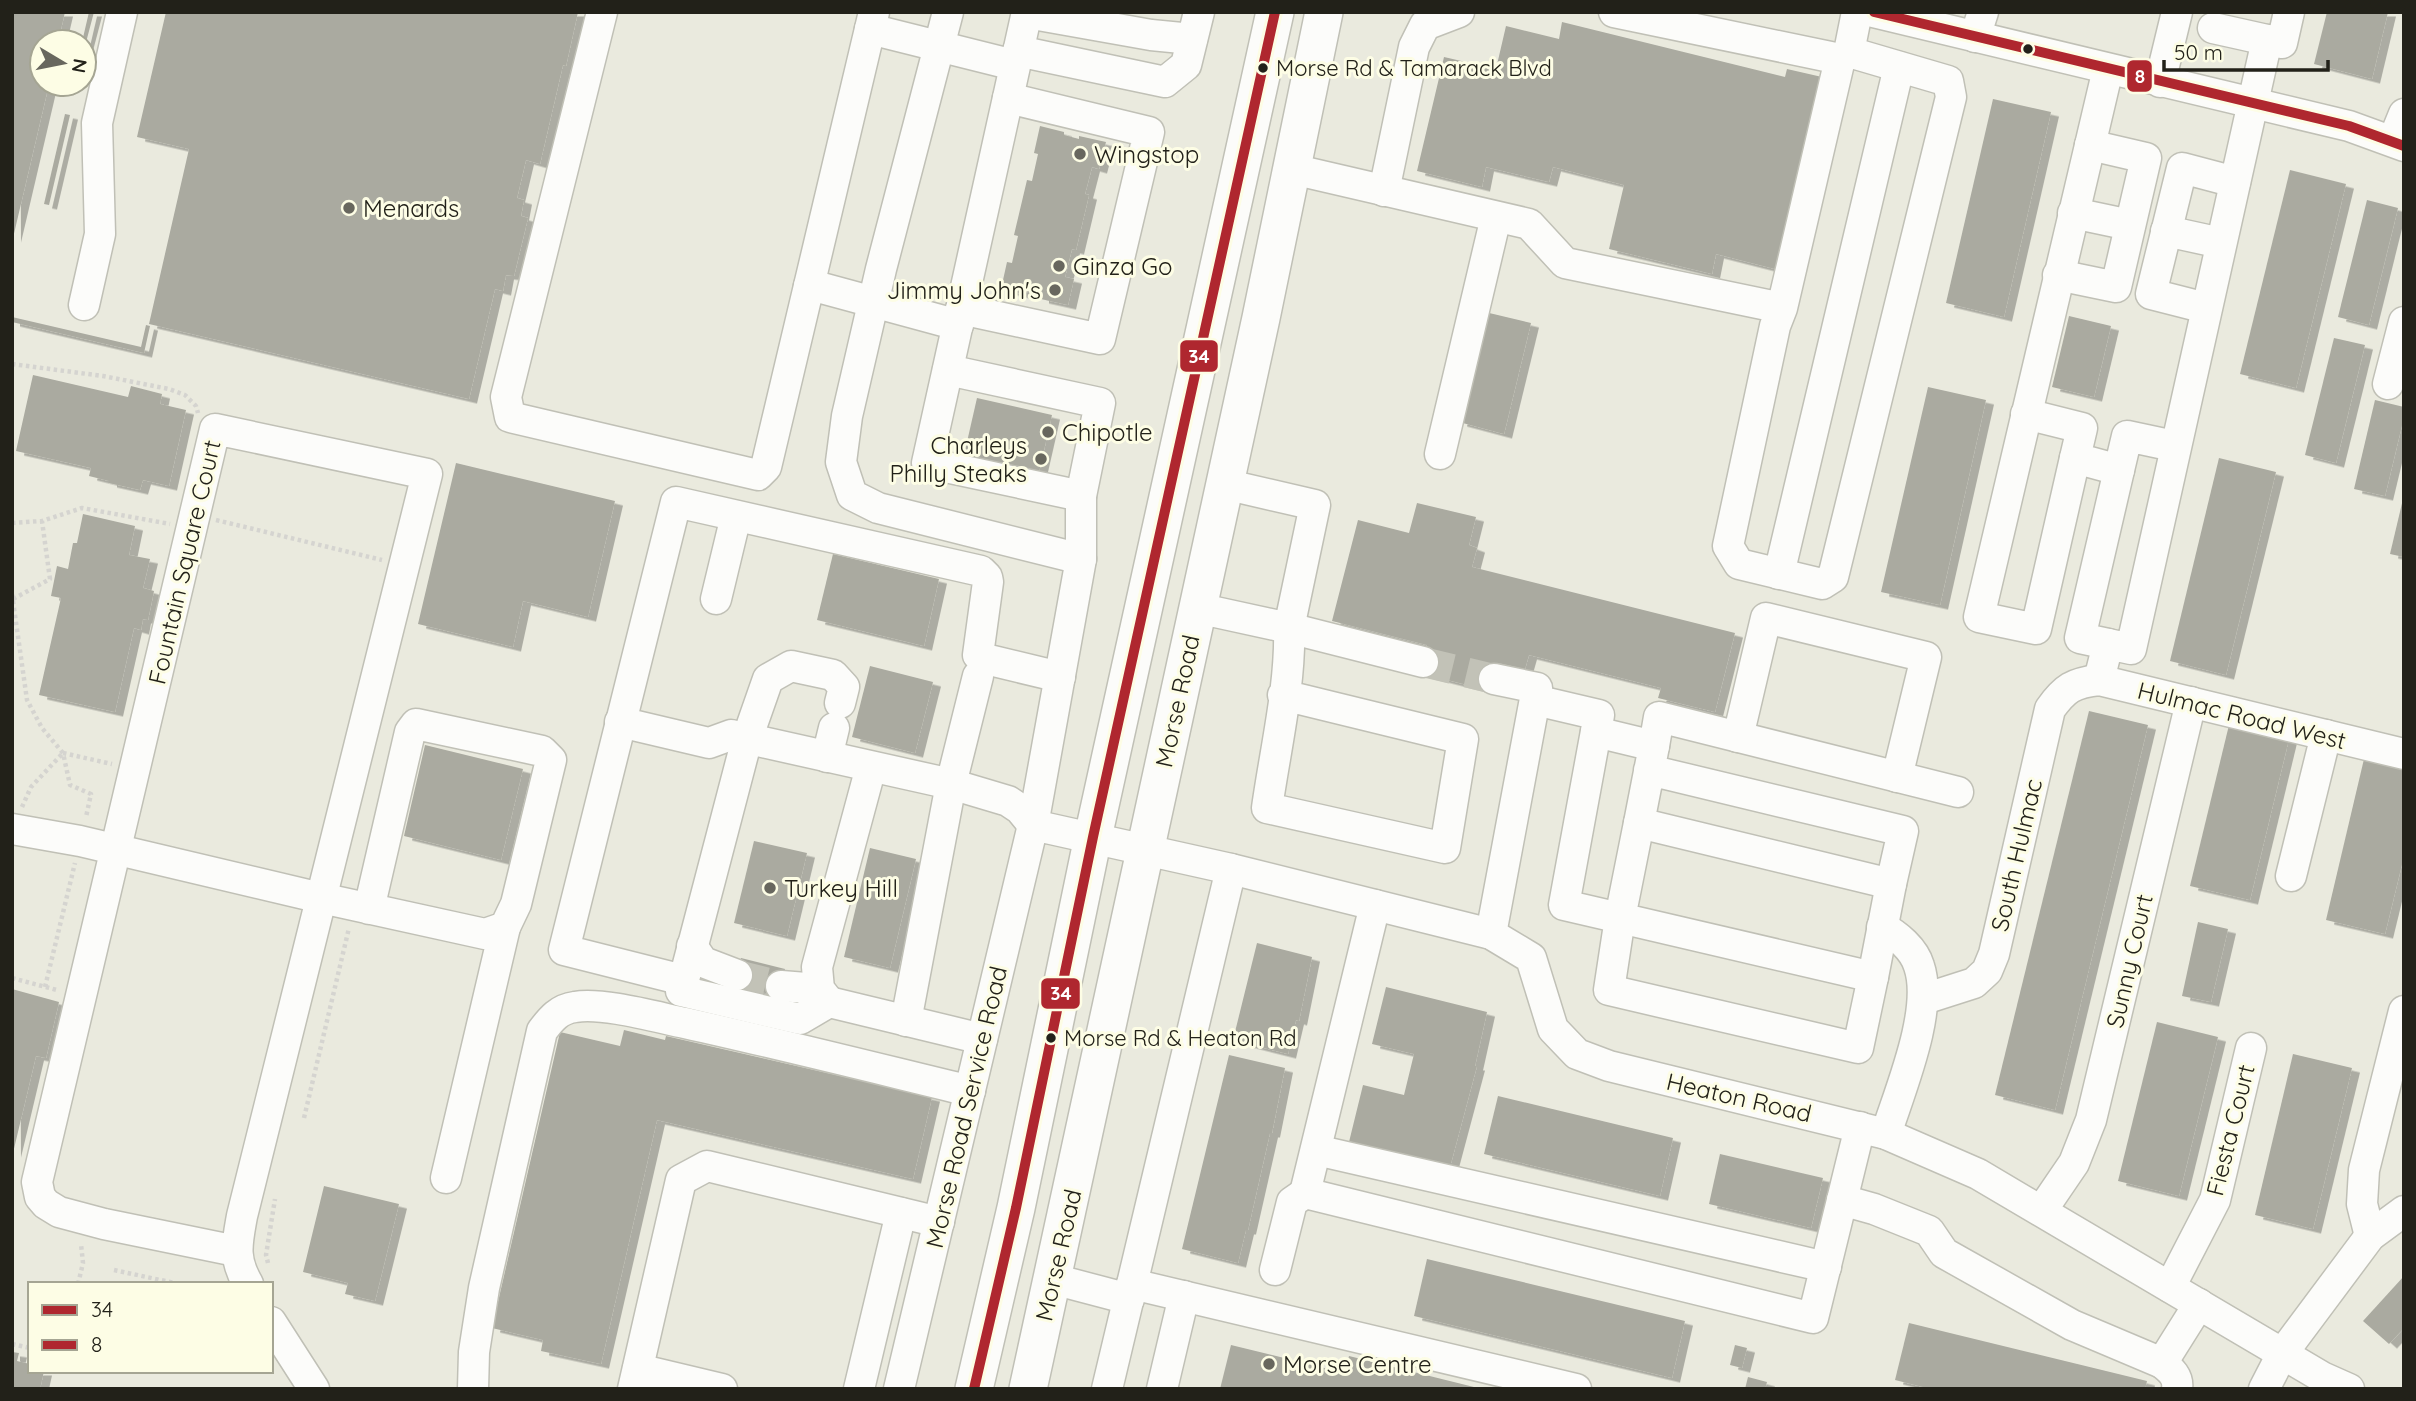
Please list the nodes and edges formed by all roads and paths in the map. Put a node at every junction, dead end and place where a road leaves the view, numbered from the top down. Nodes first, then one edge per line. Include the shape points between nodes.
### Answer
1 (122, 12) edge
2 (602, 12) edge
3 (948, 12) edge
4 (1275, 12) edge
5 (1324, 12) edge
6 (1459, 12) edge
7 (1614, 12) edge
8 (1857, 12) edge
9 (1873, 12) edge
10 (2177, 12) edge
11 (2289, 12) edge
12 (1027, 13) edge
13 (872, 21) edge
14 (1979, 25) edge
15 (1195, 26) edge
16 (2213, 28) dead end
17 (2267, 40) junction
18 (939, 47) junction
19 (1844, 55) junction
20 (1016, 58) junction
21 (1899, 67) junction
22 (2108, 69) junction
23 (2160, 82) junction
24 (1008, 98) junction
25 (2253, 104) junction
26 (2400, 134) edge
27 (2090, 145) junction
28 (1292, 169) junction
29 (2235, 182) junction
30 (1384, 191) junction
31 (2073, 213) junction
32 (1496, 217) junction
33 (2130, 225) junction
34 (2166, 231) junction
35 (2221, 243) junction
36 (2058, 275) junction
37 (809, 286) junction
38 (874, 301) junction
39 (84, 305) dead end
40 (2206, 307) junction
41 (1782, 308) junction
42 (960, 317) junction
43 (2404, 322) edge
44 (12, 363) edge
45 (948, 370) junction
46 (2388, 384) dead end
47 (2026, 414) junction
48 (196, 426) dead end
49 (2174, 446) junction
50 (1440, 454) dead end
51 (2075, 458) junction
52 (2119, 470) junction
53 (1224, 484) junction
54 (1081, 496) junction
55 (736, 516) junction
56 (207, 518) dead end
57 (42, 521) junction
58 (12, 523) edge
59 (174, 525) dead end
60 (1081, 559) junction
61 (389, 561) dead end
62 (1779, 574) junction
63 (12, 594) edge
64 (716, 599) dead end
65 (13, 600) edge
66 (1197, 608) junction
67 (1289, 628) junction
68 (2108, 644) junction
69 (1423, 662) tunnel mouth
70 (978, 677) dead end
71 (1060, 677) junction
72 (1494, 678) tunnel mouth
73 (2089, 681) junction
74 (1283, 695) junction
75 (1535, 700) junction
76 (2191, 702) junction
77 (620, 722) junction
78 (1596, 732) junction
79 (2326, 735) junction
80 (1738, 737) junction
81 (747, 739) junction
82 (2404, 754) edge
83 (827, 757) junction
84 (1651, 758) junction
85 (871, 767) junction
86 (1897, 777) junction
87 (951, 785) junction
88 (1958, 792) dead end
89 (15, 823) edge
90 (1639, 823) junction
91 (1033, 825) junction
92 (1093, 837) junction
93 (115, 849) junction
94 (1144, 851) junction
95 (1231, 869) junction
96 (2291, 876) dead end
97 (1891, 884) junction
98 (321, 898) junction
99 (1375, 905) junction
100 (360, 914) junction
101 (1620, 918) junction
102 (505, 927) junction
103 (1882, 927) junction
104 (1491, 934) junction
105 (691, 946) junction
106 (737, 975) tunnel mouth
107 (1872, 977) junction
108 (683, 980) junction
109 (782, 986) tunnel mouth
110 (824, 996) junction
111 (1924, 999) junction
112 (2404, 1010) edge
113 (906, 1021) junction
114 (982, 1039) junction
115 (2251, 1048) dead end
116 (970, 1091) junction
117 (304, 1118) dead end
118 (1873, 1131) junction
119 (1316, 1150) junction
120 (446, 1178) dead end
121 (276, 1192) dead end
122 (1305, 1193) junction
123 (1842, 1200) junction
124 (2042, 1210) junction
125 (2404, 1211) edge
126 (901, 1213) junction
127 (939, 1222) junction
128 (2370, 1236) junction
129 (236, 1251) junction
130 (83, 1263) dead end
131 (1826, 1268) junction
132 (114, 1270) dead end
133 (1275, 1270) dead end
134 (259, 1275) edge
135 (1053, 1279) junction
136 (78, 1282) edge
137 (170, 1282) edge
138 (2170, 1287) junction
139 (1130, 1292) junction
140 (1184, 1296) junction
141 (2199, 1304) junction
142 (273, 1325) edge
143 (2282, 1354) junction
144 (2162, 1363) junction
145 (636, 1379) edge
146 (314, 1389) edge
147 (473, 1389) edge
148 (722, 1389) edge
149 (859, 1389) edge
150 (899, 1389) edge
151 (974, 1389) edge
152 (1028, 1389) edge
153 (1107, 1389) edge
154 (1162, 1389) edge
155 (1576, 1389) edge
156 (2177, 1389) edge
157 (2264, 1389) edge
158 (2349, 1389) edge

1 - 39 street via 97,123 100,234
2 - 37 street via 506,397 510,417 758,475 766,467
3 - 18 street
4 - 92 main road
5 - 28 main road, Morse Road
6 - 30 street via 1425,25 1414,47
7 - 19 street
8 - 19 street
9 - 14 street
10 - 23 street
11 - 17 street via 2282,43
12 - 15 street via 1151,35
12 - 20 street
13 - 18 street
13 - 37 street
14 - 22 street
15 - 20 street via 1186,65 1165,82
16 - 17 street
17 - 25 street
18 - 20 street
18 - 38 street
19 - 21 street
19 - 41 street
20 - 24 street
21 - 62 street
21 - 62 street via 1948,81 1951,97 1833,577 1822,584
22 - 23 street
22 - 27 street
23 - 25 street
24 - 42 street
24 - 42 street via 1149,132 1100,339
25 - 26 street
25 - 29 street
27 - 31 street
27 - 33 street via 2146,158
28 - 30 street
28 - 53 main road, Morse Road
29 - 34 street via 2182,168
29 - 35 street
30 - 32 street
31 - 33 street
31 - 36 street
32 - 41 street via 1529,224 1565,263
32 - 50 street
33 - 36 street via 2116,287
34 - 35 street
34 - 40 street via 2151,294
35 - 40 street
36 - 47 street
37 - 38 street
38 - 42 street
38 - 60 street via 847,416 841,463 852,495 878,508
40 - 49 street
41 - 62 street via 1728,546 1739,564
42 - 45 street
43 - 46 street
44 - 48 path via 177,392 196,406
45 - 54 street, Morse Road Service Road via 1100,403
45 - 54 street via 927,463
47 - 51 street via 2082,428
47 - 51 street via 1979,617 2036,629
49 - 52 street via 2127,436
49 - 68 street via 2131,649
51 - 52 street
52 - 68 street via 2080,638
53 - 66 main road, Morse Road
53 - 67 street via 1315,505
54 - 60 street, Morse Road Service Road
55 - 64 street
55 - 71 street via 981,571 988,582 978,655
55 - 77 street via 676,502
56 - 61 path
57 - 58 path
57 - 59 path via 82,508
57 - 65 path via 50,579
60 - 71 street, Morse Road Service Road
63 - 65 path
65 - 89 path via 27,700 63,753 31,787
66 - 67 street
66 - 94 main road, Morse Road
67 - 69 street
67 - 74 street
68 - 73 street
70 - 87 street
71 - 91 street, Morse Road Service Road
72 - 75 street via 1537,688
73 - 76 street, Hulmac Road West
73 - 111 street, South Hulmac via 2061,692 2050,709 1987,971 1974,983
74 - 74 street via 1267,808 1446,848 1463,739
75 - 78 street via 1599,715
75 - 104 street
76 - 79 street, Hulmac Road West
76 - 124 street, Sunny Court via 2091,1120 2074,1163
77 - 81 street via 709,743 731,735
77 - 108 street via 564,950
78 - 84 street
78 - 101 street via 1564,905
79 - 82 street, Hulmac Road West
79 - 96 street
80 - 84 street via 1660,717
80 - 86 street
80 - 86 street via 1766,618 1926,657
81 - 83 street
81 - 83 street via 768,679 791,666 833,675 844,687
81 - 105 street
83 - 85 street
84 - 90 street
84 - 97 street via 1903,831
85 - 87 street
85 - 110 street via 817,967
86 - 88 street
87 - 91 street via 1009,801
87 - 113 street
89 - 93 street
90 - 97 street
90 - 101 street
91 - 92 street
91 - 114 street, Morse Road Service Road
92 - 94 street
92 - 151 main road
93 - 98 street
93 - 98 street, Fountain Square Court via 215,429 427,474
93 - 129 street, Fountain Square Court via 37,1182 40,1197 59,1212
94 - 95 street, Heaton Road
94 - 135 main road, Morse Road
95 - 99 street, Heaton Road
95 - 139 street
97 - 103 street
98 - 100 street
98 - 129 street, Fountain Square Court
99 - 104 street, Heaton Road
99 - 119 street
100 - 102 street via 485,934
100 - 102 street via 416,723 542,751 551,760 516,904
100 - 117 path
101 - 107 street
101 - 107 street via 1609,990 1858,1048
102 - 120 street
103 - 107 street
103 - 111 street via 1898,936 1919,964
104 - 118 street, Heaton Road via 1531,958 1553,1029 1577,1054 1609,1066
105 - 106 street via 703,962
105 - 108 street
108 - 110 street via 681,991 800,1018
109 - 110 street
110 - 113 street
111 - 118 street via 1912,1052
112 - 128 street via 2364,1170 2362,1204
113 - 114 street
114 - 116 street, Morse Road Service Road
115 - 138 street, Fiesta Court via 2215,1200
116 - 127 street, Morse Road Service Road
116 - 147 street via 650,1016 576,1006 559,1012 542,1031 484,1288
118 - 123 street
118 - 124 street, Heaton Road via 1978,1174
119 - 122 street
119 - 131 street
121 - 134 path
122 - 131 street via 1813,1318
122 - 133 street via 1292,1202
123 - 131 street
123 - 144 street via 1929,1231 1944,1253 2072,1325
124 - 138 street, Heaton Road
125 - 128 street
126 - 127 street
126 - 145 street via 707,1166 681,1180
126 - 149 street
127 - 150 street, Morse Road Service Road
128 - 143 street
129 - 134 street, Fountain Square Court via 242,1274
130 - 136 path
132 - 137 path
135 - 139 street
135 - 152 main road, Morse Road
138 - 141 street, Heaton Road
139 - 140 street
139 - 153 street
140 - 154 street
140 - 155 street
141 - 143 street, Heaton Road
141 - 144 street
142 - 146 street
143 - 157 street
143 - 158 street, Heaton Road
144 - 156 street via 2173,1372
145 - 148 street

